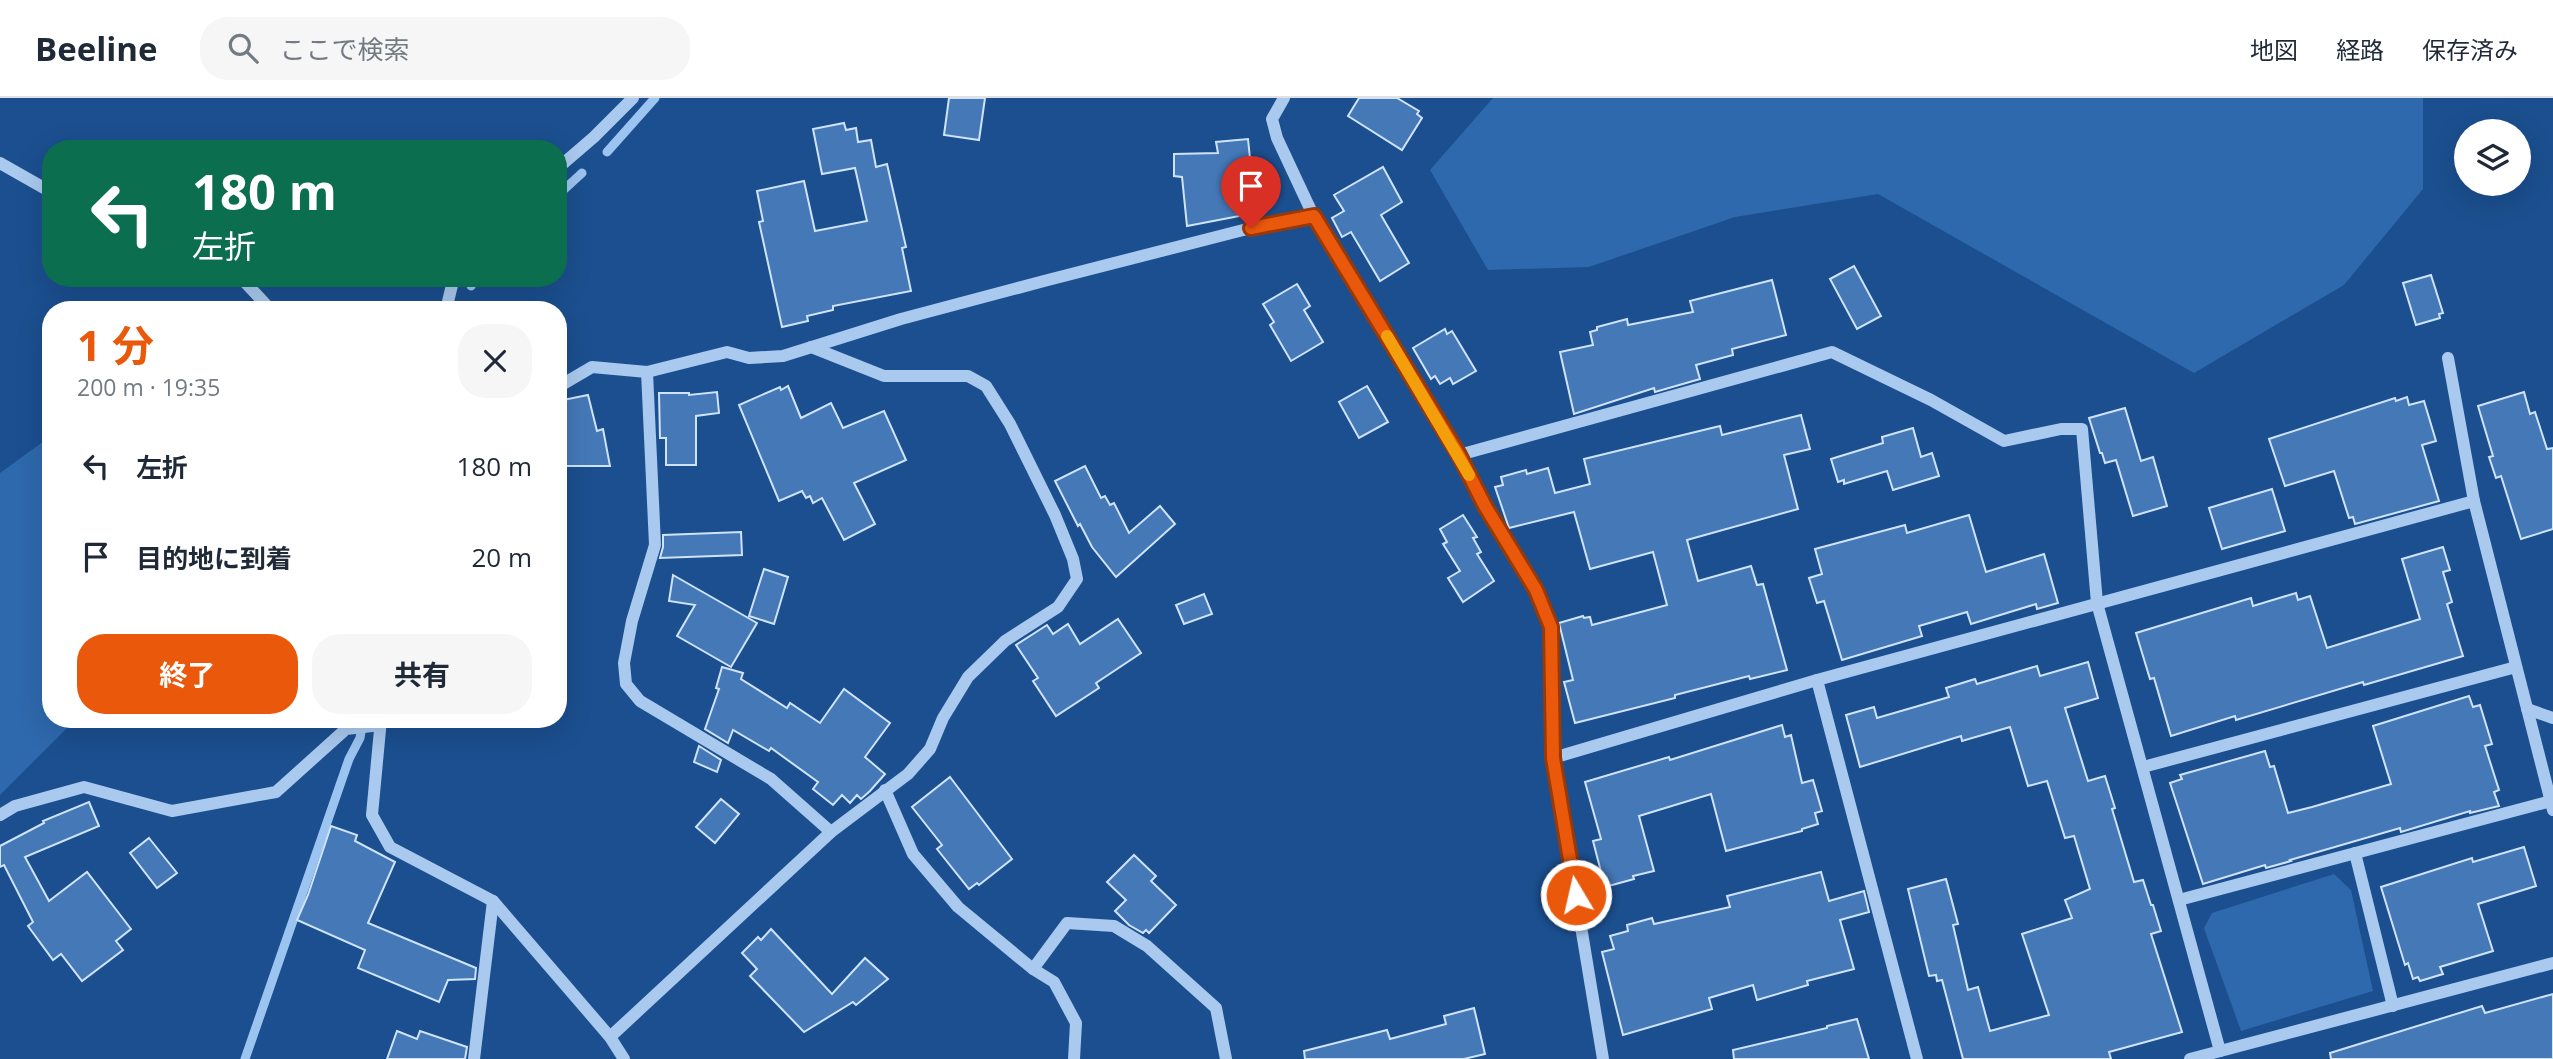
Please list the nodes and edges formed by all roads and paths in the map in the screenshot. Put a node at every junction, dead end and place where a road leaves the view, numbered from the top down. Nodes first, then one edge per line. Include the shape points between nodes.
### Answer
1 (632, 98) edge
2 (1284, 98) edge
3 (567, 160) edge
4 (0, 163) edge
5 (42, 186) edge
6 (1314, 216) junction
7 (249, 287) edge
8 (263, 301) edge
9 (811, 347) junction
10 (2448, 358) dead end
11 (647, 372) junction
12 (567, 382) edge
13 (1459, 455) junction
14 (2474, 501) junction
15 (2097, 603) junction
16 (2516, 667) junction
17 (1817, 680) junction
18 (2527, 709) junction
19 (2553, 718) edge
20 (354, 728) edge
21 (378, 728) edge
22 (1553, 758) junction
23 (2143, 767) junction
24 (885, 790) junction
25 (2552, 805) edge
26 (0, 815) edge
27 (831, 832) junction
28 (2355, 853) junction
29 (2179, 900) junction
30 (493, 901) junction
31 (2553, 963) edge
32 (1033, 969) junction
33 (2393, 1006) junction
34 (610, 1037) junction
35 (2220, 1051) junction
36 (474, 1059) edge
37 (624, 1059) edge
38 (1074, 1059) edge
39 (1226, 1059) edge
40 (1603, 1059) edge
41 (1917, 1059) edge
42 (2190, 1059) edge

1 - 3 street
2 - 6 street via 1272,119
4 - 5 street
6 - 9 street via 1044,281
6 - 13 street
7 - 8 street
9 - 11 street via 783,356 750,358 727,352
9 - 24 street via 884,376 968,376 986,386 1055,515 1077,579 1058,607 1005,641 968,677 930,749 908,774
10 - 14 street
11 - 12 street via 592,367
11 - 27 street via 655,545 632,621 624,663 626,684 640,701 771,779
13 - 15 street via 1832,352 2004,440 2082,429
13 - 22 street via 1536,590 1551,627
14 - 15 street
14 - 16 street
15 - 17 street
15 - 23 street
16 - 18 street
16 - 23 street
17 - 22 street
17 - 41 street
18 - 19 street
18 - 25 street
20 - 26 street via 346,729 276,792 172,811 84,787 15,806
21 - 30 street via 372,815 390,847
22 - 40 street
23 - 29 street
24 - 27 street
24 - 32 street via 913,854 958,907
25 - 28 street
27 - 34 street
28 - 29 street
28 - 33 street
29 - 35 street
30 - 34 street
30 - 36 street
31 - 33 street
32 - 38 street via 1054,982 1076,1023
32 - 39 street via 1068,923 1114,926 1147,946 1216,1008
33 - 35 street
34 - 37 street
35 - 42 street

